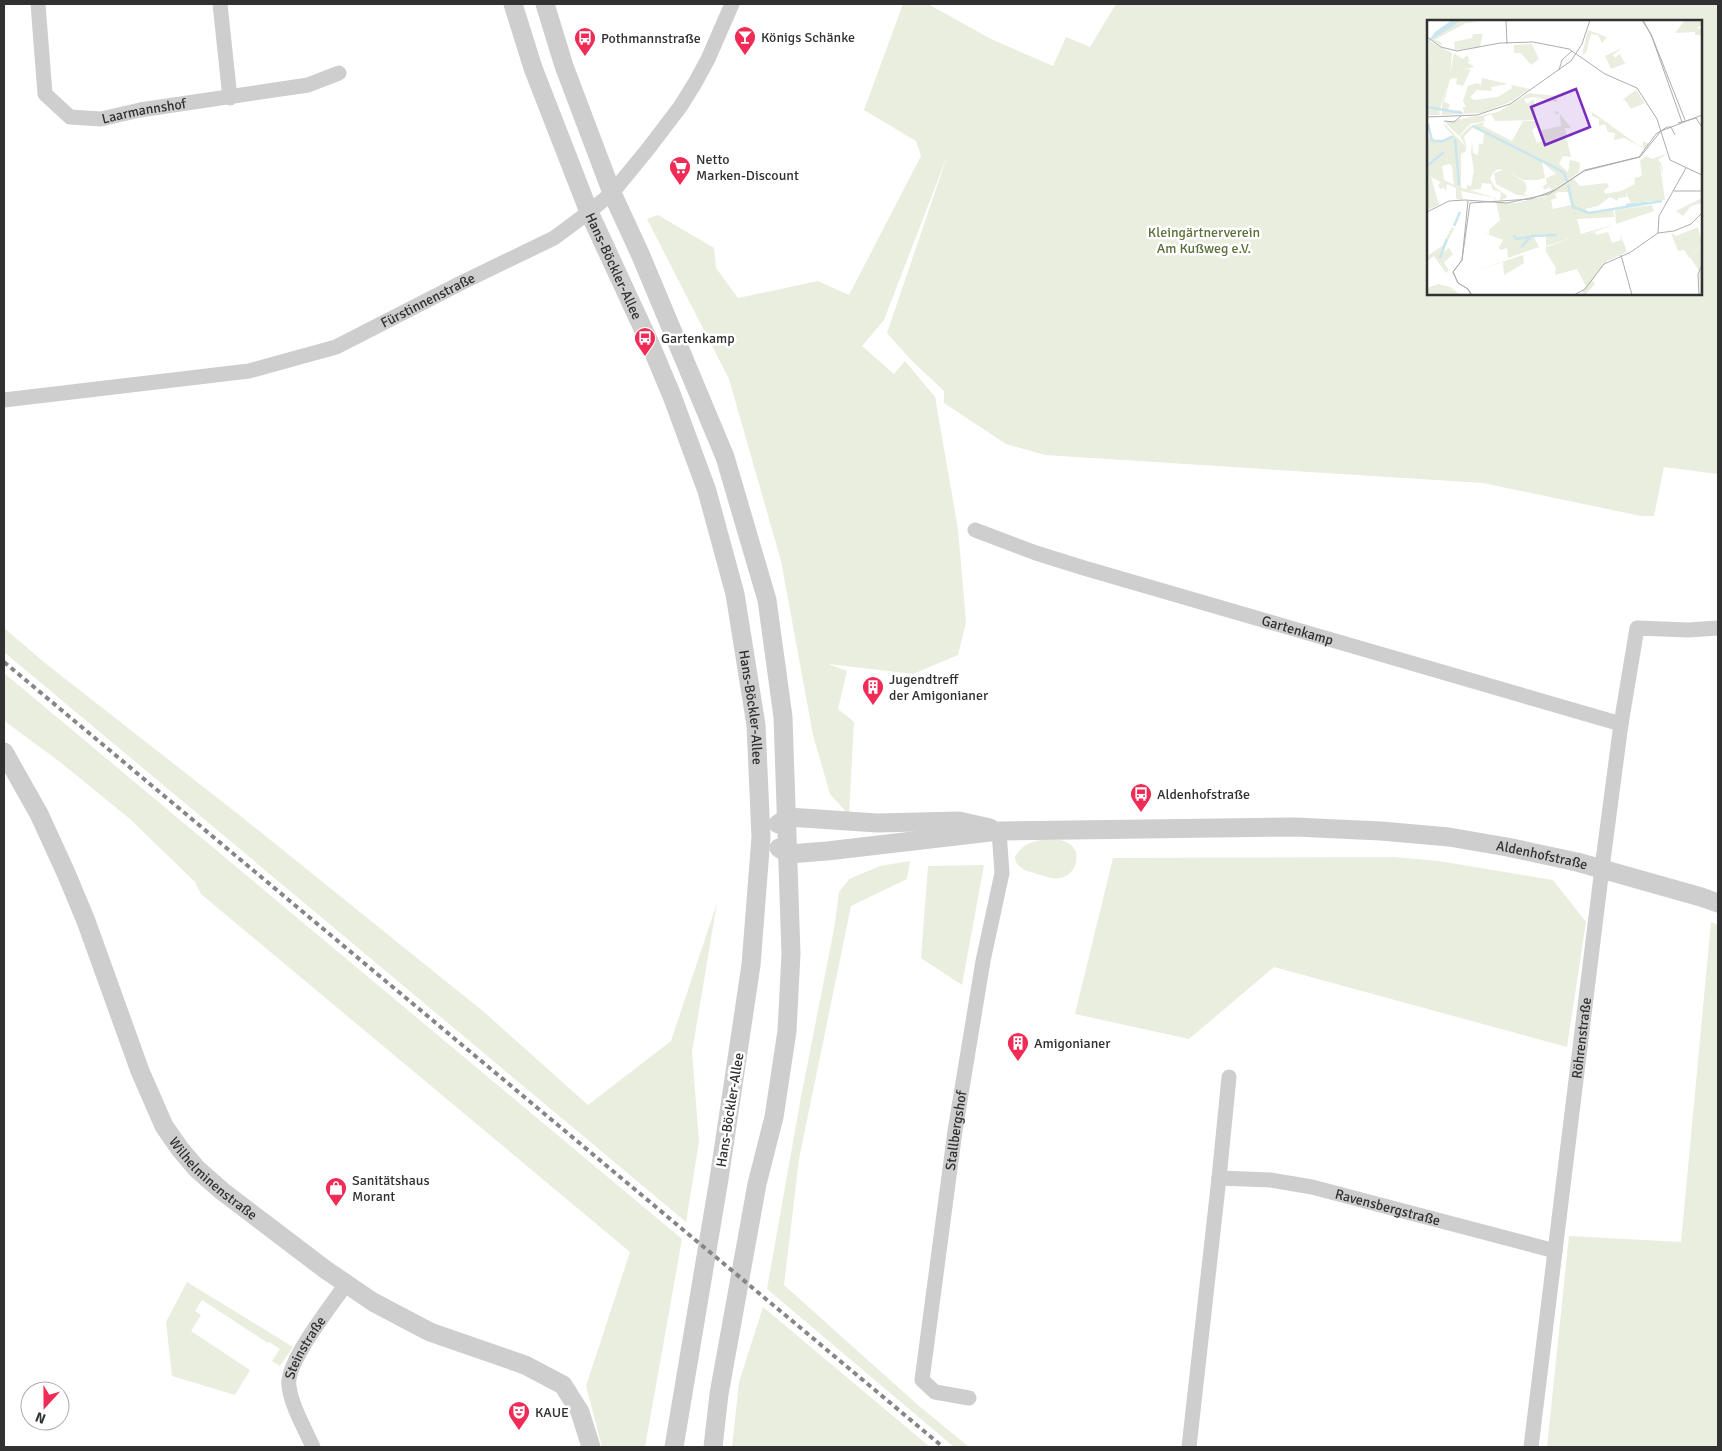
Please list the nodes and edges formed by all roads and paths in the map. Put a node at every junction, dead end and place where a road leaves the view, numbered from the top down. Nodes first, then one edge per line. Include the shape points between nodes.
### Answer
1 (38, 4) edge
2 (220, 4) edge
3 (513, 4) edge
4 (545, 4) edge
5 (732, 4) edge
6 (339, 73) dead end
7 (230, 98) junction
8 (612, 192) junction
9 (589, 212) junction
10 (4, 400) edge
11 (975, 530) dead end
12 (1718, 628) edge
13 (1622, 724) junction
14 (4, 752) edge
15 (788, 817) junction
16 (999, 831) junction
17 (761, 837) junction
18 (789, 854) junction
19 (1602, 868) junction
20 (1718, 904) edge
21 (1229, 1077) dead end
22 (1220, 1178) junction
23 (1555, 1251) junction
24 (346, 1284) junction
25 (969, 1398) dead end
26 (313, 1447) edge
27 (591, 1447) edge
28 (674, 1447) edge
29 (713, 1447) edge
30 (1188, 1447) edge
31 (1531, 1447) edge

1 - 7 street, Laarmannshof via 45,94 70,117 101,119 140,110
2 - 7 street
3 - 9 street, Hans-Böckler-Allee via 533,68
4 - 8 street, Hans-Böckler-Allee via 564,66
5 - 8 street, Fürstinnenstraße via 695,84 654,142
6 - 7 street, Laarmannshof via 308,86
8 - 9 street, Fürstinnenstraße
8 - 15 street, Hans-Böckler-Allee via 725,457 767,600 783,717
9 - 10 street, Fürstinnenstraße via 554,238 336,347 249,371
9 - 17 street, Hans-Böckler-Allee via 672,396 707,491 736,594 756,725
11 - 13 street, Gartenkamp via 1084,568
12 - 13 street, Röhrenstraße via 1638,628
13 - 19 street, Röhrenstraße
14 - 24 street, Wilhelminenstraße via 66,873 140,1071 164,1126 197,1169 222,1191
15 - 16 street, Aldenhofstraße via 877,823 959,821
15 - 17 street
15 - 18 street, Hans-Böckler-Allee
16 - 18 street, Aldenhofstraße
16 - 19 street, Aldenhofstraße via 1294,827 1381,831 1449,837
16 - 25 street, Stallbergshof via 1002,873 983,961 955,1131 922,1380 935,1392
17 - 18 street
17 - 28 street, Hans-Böckler-Allee via 751,965 740,1051
18 - 29 street, Hans-Böckler-Allee via 791,954 787,1031 774,1117 757,1184 721,1384
19 - 20 street, Aldenhofstraße
19 - 23 street, Röhrenstraße
21 - 22 street
22 - 23 street, Ravensbergstraße via 1270,1180 1312,1187
22 - 30 street
23 - 31 street, Röhrenstraße
24 - 26 street, Steinstraße via 295,1359 288,1385
24 - 27 street, Wilhelminenstraße via 408,1322 524,1365 563,1385 580,1412

